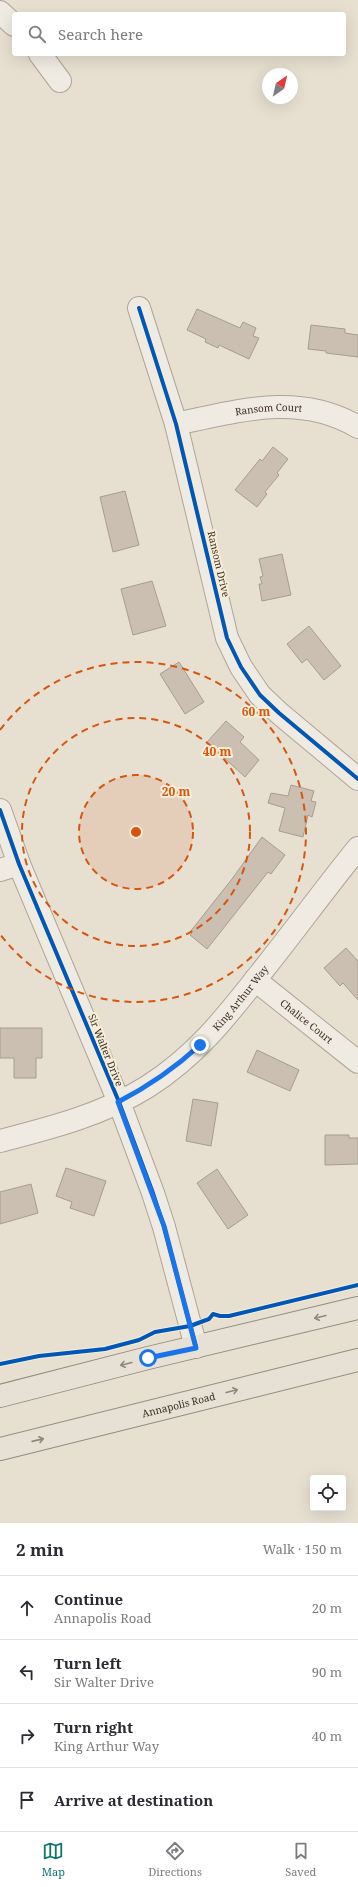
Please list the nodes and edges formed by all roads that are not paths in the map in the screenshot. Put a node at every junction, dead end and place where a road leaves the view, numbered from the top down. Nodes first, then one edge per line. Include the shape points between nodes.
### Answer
1 (0, 12) edge
2 (12, 23) edge
3 (41, 56) edge
4 (60, 81) dead end
5 (139, 308) dead end
6 (176, 424) junction
7 (358, 427) edge
8 (358, 779) edge
9 (0, 810) edge
10 (358, 848) edge
11 (9, 867) edge
12 (255, 980) junction
13 (358, 1062) edge
14 (118, 1102) junction
15 (0, 1141) edge
16 (358, 1308) edge
17 (196, 1348) junction
18 (358, 1360) edge
19 (0, 1396) edge
20 (0, 1449) edge

1 - 2 street
3 - 4 street
5 - 6 street, Ransom Drive
6 - 7 street, Ransom Court via 260,408 291,406 325,412
6 - 8 street, Ransom Drive via 227,638 241,667 260,695
9 - 11 street, Sir Walter Drive
10 - 12 street, King Arthur Way
11 - 14 street, Sir Walter Drive
12 - 13 street, Chalice Court
12 - 14 street, King Arthur Way via 223,1022 183,1061 146,1088
14 - 15 street, King Arthur Way via 77,1120
14 - 17 street, Sir Walter Drive via 164,1226
16 -> 17 main road
17 -> 19 main road
20 -> 18 main road, Annapolis Road

